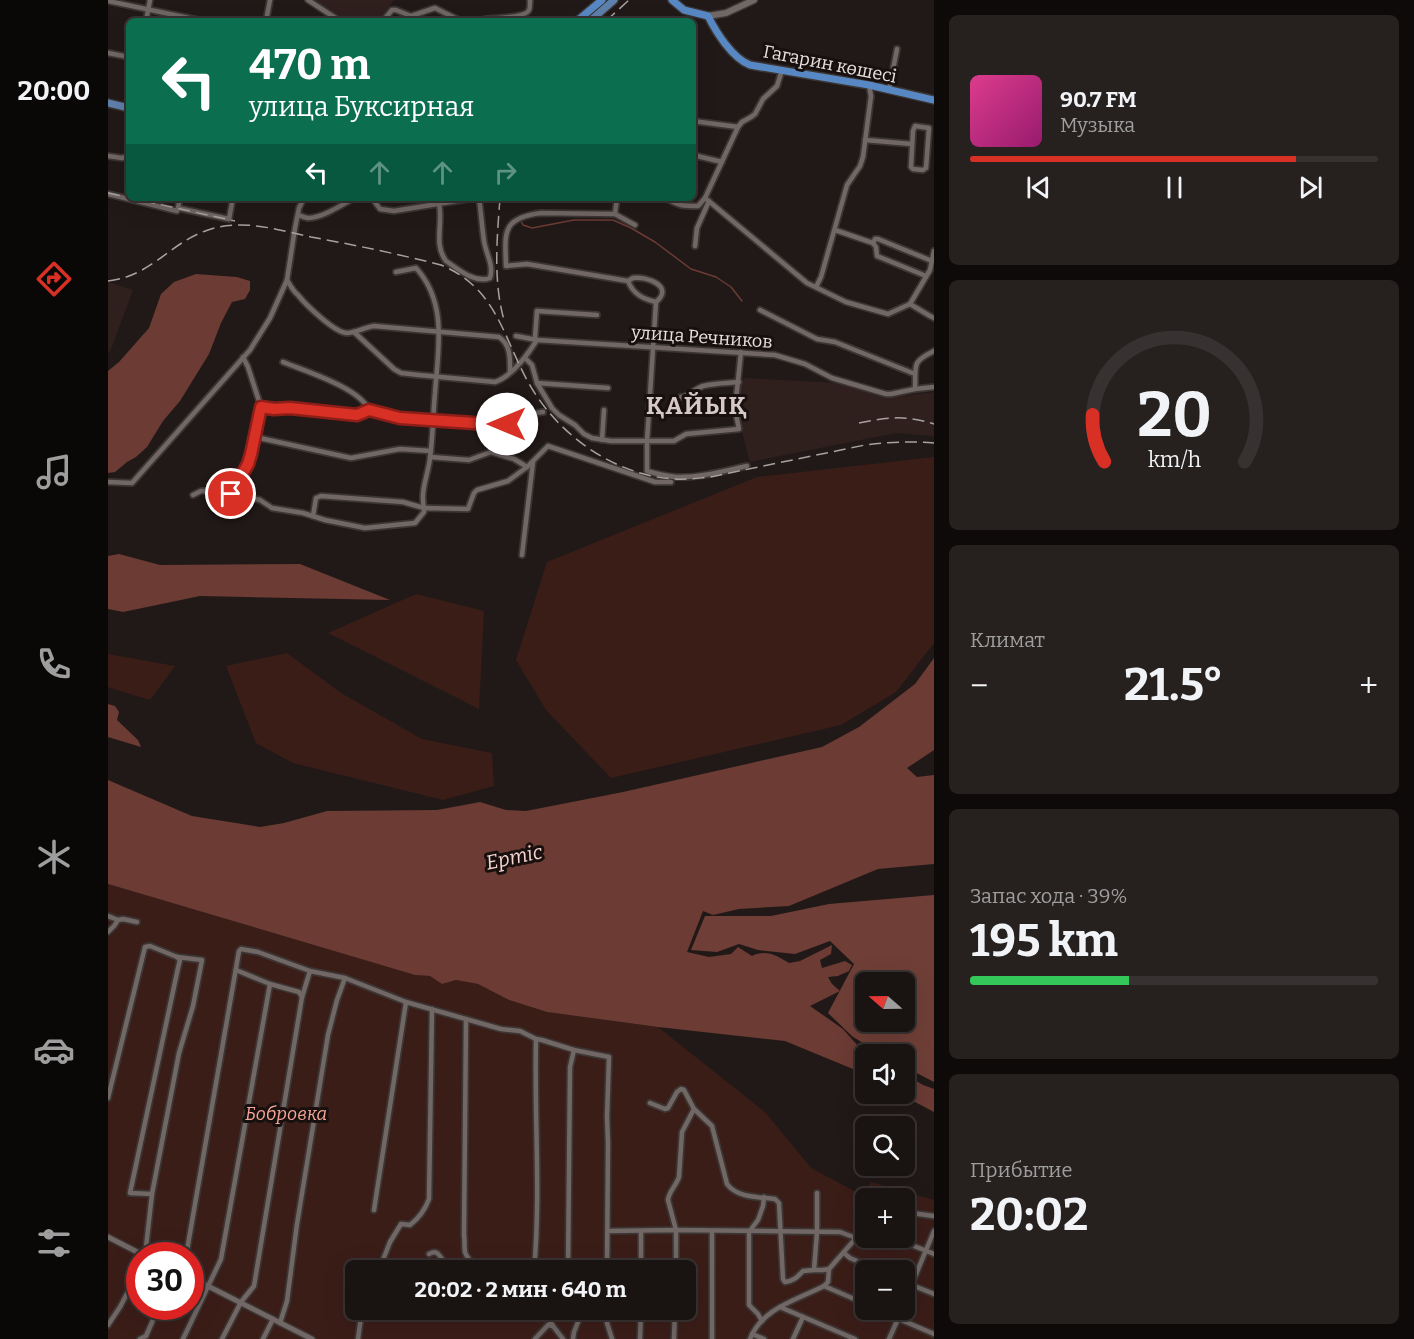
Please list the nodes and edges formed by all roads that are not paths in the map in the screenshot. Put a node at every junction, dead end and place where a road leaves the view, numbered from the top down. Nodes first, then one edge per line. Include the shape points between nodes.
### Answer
1 (150, 0) edge
2 (270, 0) edge
3 (308, 0) edge
4 (530, 0) edge
5 (602, 0) edge
6 (614, 0) edge
7 (672, 0) edge
8 (686, 0) edge
9 (754, 0) edge
10 (108, 1) edge
11 (680, 7) junction
12 (148, 9) junction
13 (708, 16) junction
14 (146, 18) edge
15 (190, 18) edge
16 (267, 18) edge
17 (335, 18) edge
18 (385, 18) edge
19 (455, 18) edge
20 (498, 18) edge
21 (581, 18) edge
22 (593, 18) edge
23 (897, 49) dead end
24 (108, 52) edge
25 (126, 56) edge
26 (782, 70) junction
27 (869, 85) junction
28 (889, 90) junction
29 (934, 100) edge
30 (108, 103) edge
31 (126, 106) edge
32 (696, 121) edge
33 (738, 127) junction
34 (865, 140) junction
35 (912, 144) junction
36 (928, 144) junction
37 (934, 145) edge
38 (108, 156) edge
39 (696, 156) edge
40 (126, 157) edge
41 (722, 162) junction
42 (108, 194) edge
43 (126, 198) edge
44 (707, 200) junction
45 (136, 201) edge
46 (179, 201) edge
47 (232, 201) edge
48 (303, 201) edge
49 (349, 201) edge
50 (374, 201) edge
51 (438, 201) edge
52 (459, 201) edge
53 (479, 201) edge
54 (617, 201) edge
55 (670, 201) edge
56 (439, 205) junction
57 (178, 208) junction
58 (615, 214) junction
59 (298, 215) junction
60 (635, 225) dead end
61 (835, 230) junction
62 (873, 243) junction
63 (695, 246) dead end
64 (934, 251) edge
65 (932, 261) junction
66 (932, 269) edge
67 (396, 272) dead end
68 (926, 276) junction
69 (287, 279) junction
70 (628, 281) junction
71 (816, 287) junction
72 (538, 302) dead end
73 (656, 302) junction
74 (910, 304) junction
75 (760, 310) dead end
76 (537, 311) junction
77 (597, 315) dead end
78 (934, 318) edge
79 (440, 331) junction
80 (354, 332) junction
81 (516, 336) dead end
82 (537, 340) junction
83 (654, 346) junction
84 (934, 351) edge
85 (741, 352) junction
86 (243, 357) junction
87 (525, 358) junction
88 (283, 362) dead end
89 (510, 372) junction
90 (915, 374) junction
91 (436, 376) junction
92 (739, 382) junction
93 (537, 383) junction
94 (934, 387) edge
95 (608, 388) dead end
96 (915, 389) junction
97 (681, 397) dead end
98 (261, 407) junction
99 (369, 410) junction
100 (604, 410) dead end
101 (543, 412) dead end
102 (433, 420) junction
103 (255, 437) junction
104 (602, 440) junction
105 (647, 441) junction
106 (430, 454) junction
107 (533, 462) junction
108 (747, 466) dead end
109 (527, 467) junction
110 (108, 482) edge
111 (671, 482) dead end
112 (231, 494) junction
113 (193, 495) dead end
114 (424, 508) junction
115 (313, 516) junction
116 (522, 555) dead end
117 (108, 916) edge
118 (118, 920) junction
119 (137, 922) dead end
120 (108, 932) edge
121 (177, 957) junction
122 (236, 970) junction
123 (310, 971) junction
124 (345, 978) junction
125 (270, 984) junction
126 (302, 997) junction
127 (406, 1002) junction
128 (432, 1009) junction
129 (466, 1019) junction
130 (536, 1039) junction
131 (574, 1050) junction
132 (108, 1098) edge
133 (650, 1103) dead end
134 (694, 1109) junction
135 (817, 1193) dead end
136 (152, 1194) junction
137 (764, 1197) junction
138 (374, 1210) dead end
139 (915, 1213) edge
140 (934, 1216) edge
141 (676, 1230) junction
142 (608, 1231) junction
143 (641, 1231) junction
144 (712, 1231) junction
145 (781, 1231) junction
146 (934, 1231) edge
147 (749, 1232) junction
148 (817, 1232) junction
149 (108, 1237) edge
150 (855, 1238) edge
151 (855, 1239) edge
152 (146, 1242) edge
153 (188, 1242) edge
154 (126, 1246) edge
155 (915, 1247) edge
156 (926, 1251) junction
157 (465, 1252) junction
158 (844, 1253) junction
159 (429, 1254) dead end
160 (934, 1254) edge
161 (383, 1260) edge
162 (443, 1260) edge
163 (462, 1260) edge
164 (470, 1260) edge
165 (535, 1260) edge
166 (567, 1260) edge
167 (608, 1260) edge
168 (641, 1260) edge
169 (676, 1260) edge
170 (855, 1260) edge
171 (829, 1269) junction
172 (814, 1270) junction
173 (915, 1278) edge
174 (204, 1284) edge
175 (208, 1286) junction
176 (824, 1286) junction
177 (915, 1286) edge
178 (934, 1294) edge
179 (126, 1296) edge
180 (855, 1299) edge
181 (241, 1302) junction
182 (780, 1307) junction
183 (803, 1317) junction
184 (273, 1319) junction
185 (153, 1320) edge
186 (361, 1320) edge
187 (549, 1320) edge
188 (579, 1320) edge
189 (607, 1320) edge
190 (641, 1320) edge
191 (675, 1320) edge
192 (897, 1320) edge
193 (902, 1320) edge
194 (762, 1321) junction
195 (280, 1323) junction
196 (108, 1325) edge
197 (553, 1326) junction
198 (574, 1332) junction
199 (934, 1334) edge
200 (751, 1336) edge
201 (301, 1337) edge
202 (562, 1338) edge
203 (140, 1339) edge
204 (183, 1339) edge
205 (222, 1339) edge
206 (263, 1339) edge
207 (312, 1339) edge
208 (358, 1339) edge
209 (535, 1339) edge
210 (573, 1339) edge
211 (612, 1339) edge
212 (640, 1339) edge
213 (674, 1339) edge
214 (712, 1339) edge
215 (764, 1339) edge
216 (793, 1339) edge
217 (855, 1339) edge
218 (889, 1339) edge

1 - 12 street
2 - 16 street
3 - 17 street
4 - 20 street via 528,13
5 - 21 highway
6 - 22 main road
7 - 11 highway
8 - 11 street
9 - 13 main road via 726,13
10 - 12 street
11 - 13 highway
12 - 14 street
12 - 15 street
13 - 26 highway, Гагарин көшесі via 722,40 742,62
18 - 19 street via 392,10 411,16 432,9
23 - 28 street
24 - 25 street
26 - 27 highway, Гагарин көшесі
26 - 33 street via 777,86 762,99 755,114
27 - 28 highway, Гагарин көшесі
27 - 34 street
28 - 29 highway, Гагарин көшесі
30 - 31 main road
32 - 33 street
33 - 41 street
34 - 35 street
34 - 61 street via 860,166 847,185
35 - 36 street via 915,126 929,128
35 - 36 street via 911,167 923,170
36 - 37 street
38 - 40 street
39 - 41 street
41 - 44 street
42 - 43 street
44 - 55 street via 698,207
44 - 63 street
44 - 71 street
45 - 57 street via 177,211
46 - 57 street
47 - 57 street via 229,219
48 - 59 street
49 - 59 street via 321,215
50 - 56 street via 380,208 394,211
51 - 56 street
52 - 56 street
53 - 56 street via 484,242 490,257 487,280 476,280 443,257 438,238
54 - 58 street
58 - 60 street
58 - 70 street via 541,213 522,218 512,223 506,233 506,266 526,264
59 - 69 street
61 - 62 street
61 - 71 street
62 - 65 street via 878,238
62 - 68 street via 877,256
64 - 65 street
65 - 66 street
66 - 68 street
67 - 79 street via 418,270 429,285
68 - 74 street
69 - 80 street via 298,296 325,321 342,332
69 - 86 street via 270,318
70 - 73 street via 640,297
70 - 73 street via 640,278 660,286 662,292
71 - 74 street via 846,302 885,314
72 - 76 street
73 - 83 street
74 - 78 street
75 - 90 street via 817,339 835,342
76 - 77 street
76 - 82 street
79 - 80 street via 374,326
79 - 89 street via 499,337 507,346
79 - 91 street
80 - 91 street via 401,373
81 - 82 street, улица Речников
82 - 83 street, улица Речников
82 - 87 street
83 - 85 street, улица Речников
83 - 105 street
84 - 90 street via 919,359
85 - 92 street
85 - 96 street, улица Речников via 785,357 832,378 886,394
86 - 98 street
86 - 110 street via 132,483
87 - 89 street
87 - 93 street via 532,365
88 - 99 street via 332,381 365,402
89 - 91 street via 495,382
90 - 96 street
91 - 102 street
92 - 97 street via 704,386
92 - 105 street via 735,409 739,429 686,434 674,441
93 - 95 street
93 - 104 street via 559,415 588,436
94 - 96 street, улица Речников
98 - 99 street via 357,415
98 - 103 street
99 - 102 street via 400,418
100 - 104 street
101 - 102 street via 516,416 503,425
102 - 106 street
103 - 106 street via 351,458 400,450
103 - 112 street via 248,464
104 - 105 street
105 - 108 street via 647,471 682,477
106 - 109 street via 469,460 491,452
106 - 114 street via 422,498
107 - 109 street
107 - 111 street via 548,446 655,482
107 - 116 street
109 - 114 street via 508,481 477,490 468,509
112 - 113 street via 201,491
112 - 115 street
114 - 115 street via 415,523 365,528
114 - 115 street via 403,502 321,496 316,498
117 - 118 street
118 - 119 street
118 - 120 street
121 - 132 street via 145,947
121 - 136 street via 202,960
121 - 136 street via 180,960 130,1193
122 - 123 street via 241,949
122 - 125 street
122 - 153 street
123 - 124 street
123 - 126 street
124 - 127 street
124 - 195 street via 328,1035 287,1301
125 - 126 street via 299,992
125 - 175 street via 221,1259
126 - 181 street via 254,1286
127 - 128 street
127 - 138 street
128 - 129 street
128 - 161 street via 429,1199 417,1220 410,1225 400,1224
129 - 130 street via 520,1031
129 - 157 street
130 - 131 street
130 - 165 street via 538,1192
131 - 142 street via 609,1058
131 - 166 street via 569,1093
133 - 134 street via 668,1108 681,1089
134 - 137 street via 712,1126 727,1184 738,1193
134 - 141 street via 682,1132 677,1183 669,1194
135 - 148 street
136 - 152 street
137 - 145 street via 779,1203
137 - 147 street via 758,1220
139 - 140 street
141 - 143 street
141 - 144 street
141 - 169 street
142 - 143 street
142 - 167 street
143 - 168 street
144 - 147 street
144 - 214 street
145 - 147 street
145 - 148 street
145 - 172 street via 785,1282 798,1278 803,1271
146 - 156 street
147 - 194 street via 749,1305
148 - 150 street via 840,1232
148 - 172 street
149 - 154 street
151 - 158 street
155 - 156 street
156 - 160 street
156 - 173 street
157 - 163 street
157 - 164 street
158 - 170 street
158 - 171 street
159 - 162 street via 436,1252
171 - 172 street
171 - 176 street
174 - 175 street
175 - 181 street
175 - 204 street
176 - 180 street
176 - 182 street
177 - 178 street
179 - 196 street
181 - 184 street
181 - 205 street
182 - 183 street
182 - 194 street
183 - 216 street
183 - 217 street
184 - 195 street
184 - 206 street
185 - 203 street via 146,1336
186 - 208 street
187 - 197 street
188 - 198 street
189 - 211 street
190 - 212 street
191 - 213 street
192 - 218 street
193 - 199 street
194 - 200 street
195 - 201 street
197 - 202 street
197 - 209 street via 548,1325
198 - 202 street
198 - 210 street
200 - 215 street
201 - 207 street

